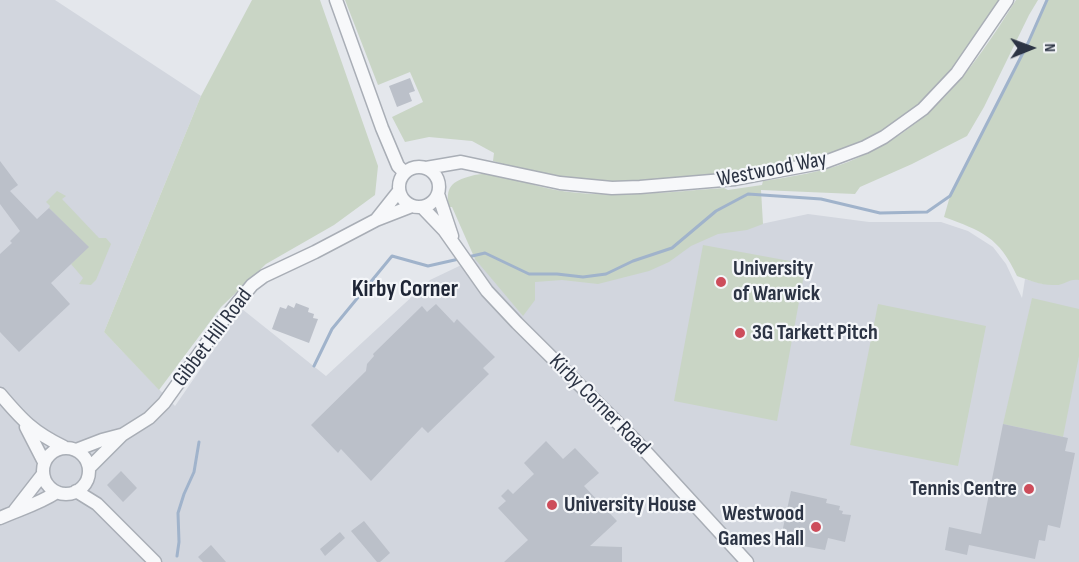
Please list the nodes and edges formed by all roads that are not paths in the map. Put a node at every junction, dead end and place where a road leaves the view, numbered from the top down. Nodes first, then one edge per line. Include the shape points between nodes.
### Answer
1 (336, 0) edge
2 (1007, 0) edge
3 (472, 164) junction
4 (426, 168) junction
5 (404, 172) junction
6 (439, 190) junction
7 (399, 191) junction
8 (417, 206) junction
9 (376, 220) junction
10 (456, 247) junction
11 (0, 394) edge
12 (23, 420) junction
13 (122, 435) junction
14 (70, 448) junction
15 (43, 468) junction
16 (89, 468) junction
17 (87, 481) junction
18 (76, 491) junction
19 (57, 492) junction
20 (97, 504) junction
21 (15, 510) junction
22 (0, 518) edge
23 (155, 562) edge
24 (747, 562) edge

1 - 5 street via 382,128
2 - 3 street, Westwood Way via 957,73 923,109 884,137 825,162 727,180 621,188 560,183
3 - 4 street, Westwood Way
3 - 6 street via 452,171
4 - 5 street via 416,166
4 - 6 street via 436,175
5 - 7 street
6 - 8 street via 429,204
6 - 10 street, Kirby Corner Road
7 - 8 street via 402,198
7 - 9 street, Gibbet Hill Road
8 - 9 street, Gibbet Hill Road
8 - 10 street, Kirby Corner Road via 444,230
9 - 13 street, Gibbet Hill Road via 252,285 164,403
10 - 24 street, Kirby Corner Road via 487,291 636,441
11 - 12 street
12 - 14 street via 41,436
12 - 15 street
13 - 14 street, Gibbet Hill Road
13 - 16 street, Gibbet Hill Road
14 - 15 street via 51,452
14 - 16 street via 84,456
15 - 19 street via 49,486
15 - 21 street
16 - 17 street
17 - 18 street
17 - 20 street
18 - 19 street
18 - 20 street
19 - 21 street via 38,504
20 - 23 street
21 - 22 street

